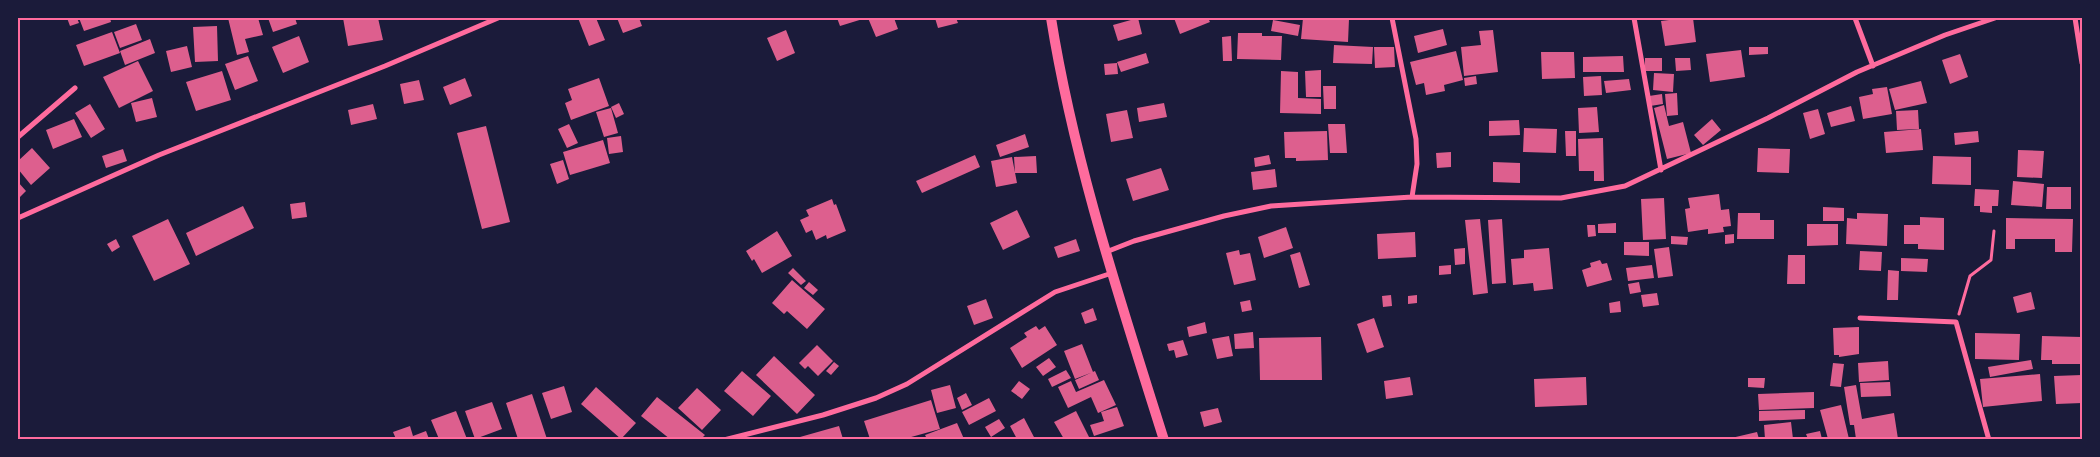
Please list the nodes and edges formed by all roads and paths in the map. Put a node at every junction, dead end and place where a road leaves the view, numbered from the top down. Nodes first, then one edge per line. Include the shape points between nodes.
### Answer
1 (498, 18) edge
2 (1051, 18) edge
3 (1392, 18) edge
4 (1634, 18) edge
5 (1855, 18) edge
6 (1995, 18) edge
7 (2075, 18) edge
8 (2082, 63) edge
9 (1873, 66) junction
10 (75, 88) dead end
11 (18, 137) edge
12 (1661, 170) junction
13 (1412, 196) junction
14 (18, 218) edge
15 (1994, 230) dead end
16 (1105, 252) junction
17 (1112, 273) junction
18 (1860, 318) dead end
19 (1956, 322) junction
20 (724, 440) edge
21 (1164, 440) edge
22 (1989, 440) edge

1 - 14 street via 159,155
2 - 16 main road via 1061,79
3 - 13 street via 1416,138 1417,164
4 - 12 street
5 - 9 street
6 - 9 street
7 - 8 street
9 - 12 street
10 - 11 street
12 - 13 street via 1625,186 1561,198
13 - 16 street via 1271,206 1224,216
15 - 19 path via 1991,260 1970,276
16 - 17 main road
17 - 20 street via 1055,292 907,384 876,398
17 - 21 main road
18 - 19 street
19 - 22 street

